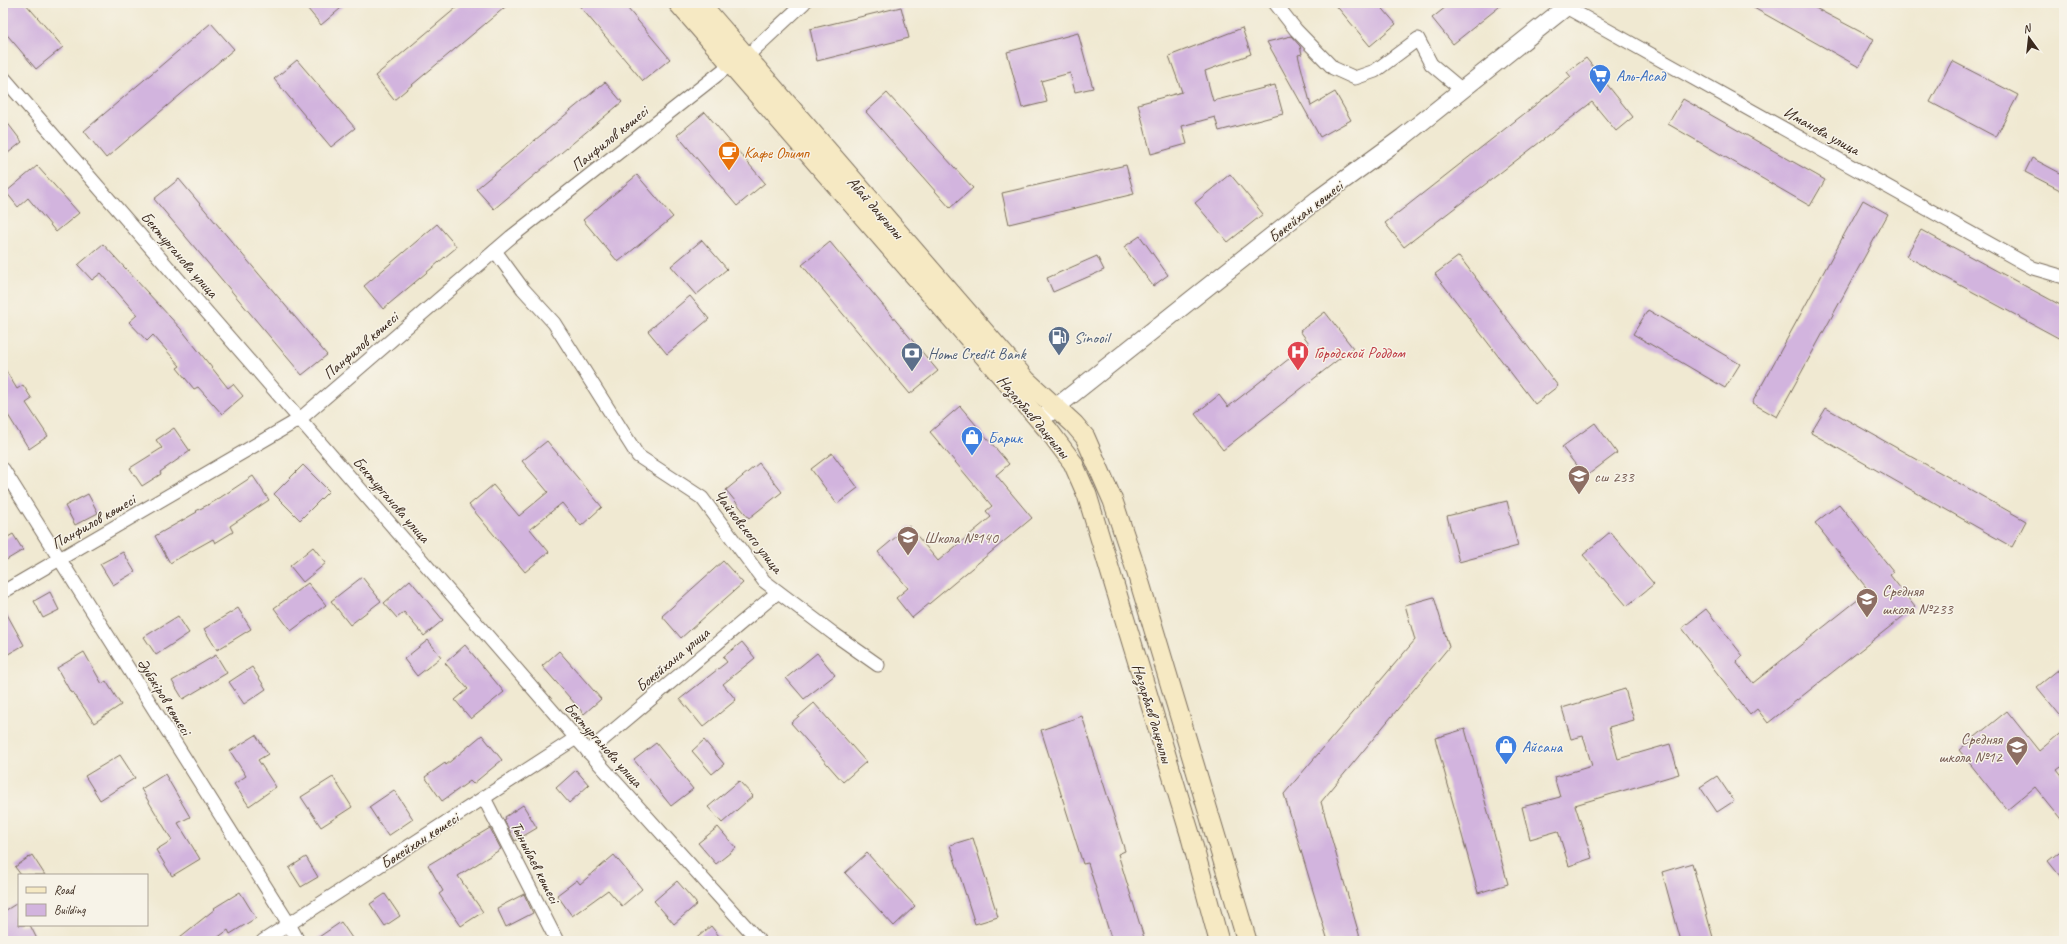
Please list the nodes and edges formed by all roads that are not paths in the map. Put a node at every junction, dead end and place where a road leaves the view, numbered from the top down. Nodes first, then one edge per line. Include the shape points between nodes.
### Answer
1 (678, 3) edge
2 (700, 3) edge
3 (804, 3) edge
4 (1275, 3) edge
5 (1569, 5) edge
6 (739, 60) junction
7 (3, 77) edge
8 (1462, 90) junction
9 (495, 252) junction
10 (2064, 277) edge
11 (1056, 407) junction
12 (300, 419) junction
13 (1040, 420) junction
14 (3, 469) edge
15 (60, 561) junction
16 (3, 592) edge
17 (778, 592) junction
18 (878, 665) dead end
19 (576, 738) junction
20 (588, 752) junction
21 (484, 798) junction
22 (289, 924) junction
23 (262, 941) edge
24 (298, 941) edge
25 (557, 941) edge
26 (759, 941) edge
27 (1219, 941) edge
28 (1247, 941) edge

1 - 6 main road, Абай даңғылы
2 - 6 main road, Абай даңғылы
3 - 6 street, Панфилов көшесі
4 - 8 street via 1296,30 1333,68 1355,78 1375,71 1418,39 1431,64
5 - 8 street, Бөкейхан көшесі
5 - 10 street, Иманова улица via 2033,268
6 - 9 street, Панфилов көшесі via 708,80
6 - 11 main road, Абай даңғылы via 1027,381
6 - 13 main road, Назарбаев даңғылы
7 - 12 street, Бектурганова улица
8 - 11 street, Бөкейхан көшесі via 1318,199
9 - 12 street, Панфилов көшесі
9 - 17 street, Чайковского улица via 523,289 554,323 638,456 702,498 764,581
11 - 13 street, Бөкейхан көшесі
11 - 28 main road, Назарбаев даңғылы via 1074,424 1089,444 1113,501
12 - 15 street, Панфилов көшесі
12 - 19 street, Бектурганова улица
13 - 27 main road, Назарбаев даңғылы via 1068,454 1087,495 1190,834
14 - 15 street, Әубәкіров көшесі
15 - 16 street, Панфилов көшесі
15 - 22 street, Әубәкіров көшесі
17 - 18 street, Чайковского улица
17 - 20 street, Бокейхана улица
19 - 20 street, Бектурганова улица
19 - 21 street, Бөкейхан көшесі
20 - 26 street, Бектурганова улица
21 - 22 street, Бөкейхан көшесі
21 - 25 street, Тыныбаев көшесі
22 - 23 street, Бөкейхан көшесі
22 - 24 street, Әубәкіров көшесі

